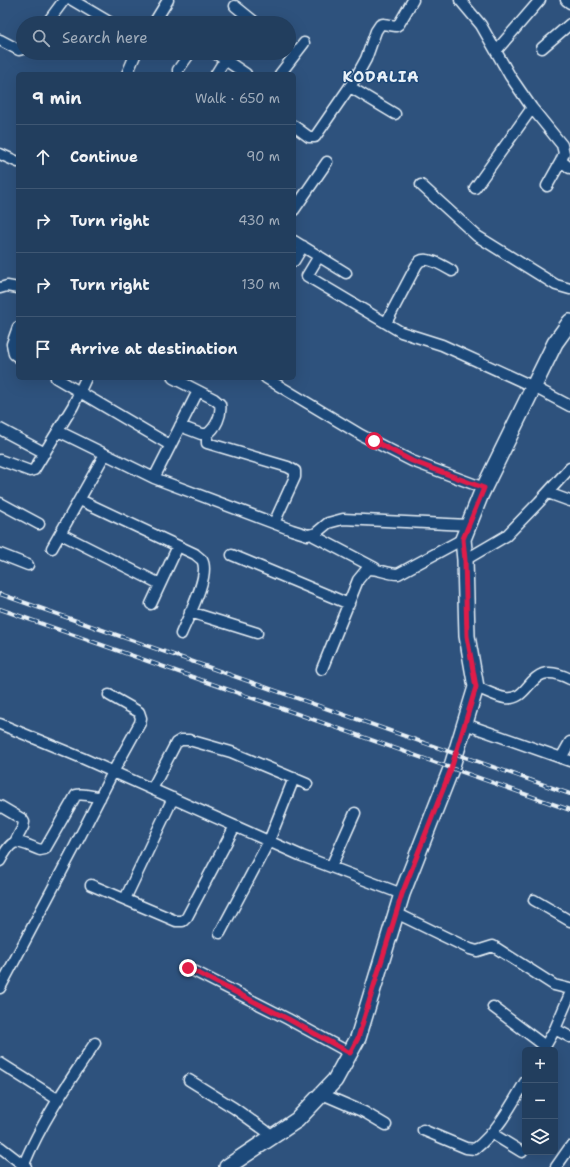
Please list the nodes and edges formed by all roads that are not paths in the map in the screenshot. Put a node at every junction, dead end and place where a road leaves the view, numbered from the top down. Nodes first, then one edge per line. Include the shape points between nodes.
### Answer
1 (64, 0) edge
2 (72, 0) edge
3 (168, 0) edge
4 (413, 0) edge
5 (460, 0) edge
6 (540, 0) edge
7 (566, 0) edge
8 (570, 3) edge
9 (235, 6) dead end
10 (51, 16) edge
11 (99, 16) edge
12 (158, 16) edge
13 (247, 16) edge
14 (570, 24) edge
15 (0, 40) edge
16 (304, 43) dead end
17 (16, 48) edge
18 (542, 48) dead end
19 (296, 50) edge
20 (496, 51) junction
21 (133, 60) edge
22 (185, 60) edge
23 (225, 60) edge
24 (231, 60) edge
25 (288, 60) edge
26 (178, 70) dead end
27 (128, 72) edge
28 (217, 72) edge
29 (244, 72) edge
30 (281, 72) edge
31 (350, 87) junction
32 (532, 108) junction
33 (396, 114) dead end
34 (296, 127) edge
35 (0, 154) edge
36 (16, 161) edge
37 (561, 161) junction
38 (327, 162) dead end
39 (570, 168) edge
40 (421, 185) dead end
41 (547, 186) dead end
42 (475, 188) dead end
43 (296, 207) edge
44 (296, 242) edge
45 (303, 246) junction
46 (319, 256) junction
47 (296, 258) edge
48 (452, 270) dead end
49 (346, 273) dead end
50 (0, 288) edge
51 (16, 288) edge
52 (570, 290) edge
53 (570, 322) edge
54 (386, 323) junction
55 (16, 333) edge
56 (16, 356) edge
57 (59, 380) edge
58 (85, 380) edge
59 (177, 380) edge
60 (269, 380) edge
61 (534, 387) junction
62 (198, 391) junction
63 (80, 392) junction
64 (570, 406) edge
65 (180, 426) junction
66 (0, 428) edge
67 (58, 431) junction
68 (207, 434) junction
69 (170, 445) junction
70 (45, 453) junction
71 (106, 454) junction
72 (0, 460) edge
73 (570, 468) edge
74 (154, 478) junction
75 (484, 488) junction
76 (548, 492) junction
77 (80, 500) junction
78 (570, 501) edge
79 (0, 503) edge
80 (274, 523) junction
81 (39, 524) dead end
82 (468, 525) junction
83 (61, 534) junction
84 (313, 534) junction
85 (463, 539) junction
86 (178, 546) junction
87 (52, 548) dead end
88 (0, 554) edge
89 (232, 555) dead end
90 (465, 560) junction
91 (28, 565) dead end
92 (375, 568) junction
93 (160, 584) junction
94 (151, 604) dead end
95 (349, 604) junction
96 (190, 612) junction
97 (181, 634) dead end
98 (257, 634) dead end
99 (322, 669) dead end
100 (570, 679) edge
101 (476, 687) junction
102 (109, 694) dead end
103 (0, 724) edge
104 (465, 724) junction
105 (570, 742) edge
106 (566, 760) edge
107 (112, 772) junction
108 (294, 778) junction
109 (307, 784) dead end
110 (152, 789) junction
111 (100, 798) junction
112 (173, 798) junction
113 (0, 806) edge
114 (355, 813) dead end
115 (235, 826) junction
116 (269, 841) junction
117 (16, 842) junction
118 (0, 861) edge
119 (331, 867) junction
120 (91, 885) dead end
121 (402, 894) junction
122 (125, 900) junction
123 (534, 900) dead end
124 (396, 913) junction
125 (570, 921) edge
126 (220, 933) dead end
127 (188, 968) dead end
128 (0, 988) edge
129 (570, 989) edge
130 (570, 994) edge
131 (493, 1007) dead end
132 (555, 1029) junction
133 (570, 1037) edge
134 (95, 1043) dead end
135 (543, 1047) edge
136 (545, 1047) edge
137 (350, 1053) junction
138 (0, 1063) edge
139 (189, 1080) dead end
140 (524, 1083) edge
141 (322, 1094) junction
142 (57, 1099) junction
143 (386, 1125) dead end
144 (423, 1130) dead end
145 (491, 1133) junction
146 (273, 1136) junction
147 (0, 1147) edge
148 (570, 1147) edge
149 (522, 1152) dead end
150 (25, 1166) edge
151 (227, 1167) edge
152 (556, 1167) edge

1 - 10 street
2 - 11 street
3 - 12 street
4 - 31 street via 399,24 380,25 366,59
5 - 20 street via 481,25
6 - 20 street
7 - 8 street
9 - 13 street
14 - 18 street
15 - 17 street
16 - 19 street
20 - 32 street
21 - 27 street
22 - 26 street
23 - 28 street
24 - 29 street
25 - 30 street
31 - 33 street
31 - 34 street via 315,137 309,137
32 - 37 street via 562,145 564,153
32 - 42 street
35 - 36 street
37 - 39 street
37 - 41 street
38 - 43 street
40 - 52 street via 477,236 556,285
44 - 45 street
45 - 46 street
45 - 47 street
46 - 49 street
46 - 54 street via 307,276
48 - 54 street via 426,259 421,260
50 - 51 street
53 - 61 main road via 555,343
54 - 61 street via 401,332 442,346
55 - 56 street via 12,344
57 - 63 street
58 - 63 street
59 - 62 street
60 - 75 street via 361,435 412,461
61 - 64 street
61 - 75 main road
62 - 65 street
62 - 68 street via 220,404 221,410 216,425
63 - 67 street
63 - 69 street
65 - 68 street
65 - 69 street
66 - 70 street
67 - 70 street
67 - 71 street
68 - 80 street via 207,443 295,471 295,477
69 - 74 street
70 - 72 street via 34,470 30,471
71 - 74 street
71 - 77 street
73 - 76 street
74 - 80 street
75 - 82 main road
76 - 78 street
76 - 90 street via 506,536
77 - 83 street
77 - 86 street
79 - 81 street
80 - 84 street
82 - 84 street via 343,519 328,523
82 - 85 main road
83 - 87 street
83 - 93 street
84 - 92 street
85 - 90 main road
85 - 92 street via 398,574 390,574
86 - 93 street
86 - 96 street via 202,560 204,572
88 - 91 street
89 - 95 street
90 - 101 main road via 467,636
92 - 95 street via 367,570 358,580
93 - 94 street
95 - 99 street
96 - 97 street
96 - 98 street
100 - 101 street via 558,673 538,675 518,696 505,698
101 - 104 main road
102 - 107 street via 139,712 141,718
103 - 107 street
104 - 106 street
104 - 121 main road via 451,769
105 - 106 street
107 - 110 street
107 - 111 street
108 - 109 street
108 - 110 street via 231,752 181,740 176,743
108 - 116 street
110 - 112 street
111 - 117 street via 81,794 76,796 45,849 40,850
111 - 128 street
112 - 115 street
112 - 122 street
113 - 117 street via 24,822
114 - 119 street
115 - 116 street
115 - 122 street via 182,921 176,921
116 - 119 street
116 - 126 street
117 - 118 street via 11,843
119 - 121 street
120 - 122 street
121 - 124 main road
123 - 125 street
124 - 129 street via 470,949 477,951 493,946 554,985
124 - 137 main road via 358,1038
127 - 137 street
130 - 132 street
131 - 135 street
132 - 133 street
132 - 136 street
134 - 142 street
137 - 141 main road via 335,1080
138 - 142 street
139 - 146 street
140 - 145 street via 507,1114
141 - 143 street via 364,1112
141 - 146 main road via 298,1120
142 - 150 street via 31,1147
144 - 145 street via 466,1148 475,1149
145 - 149 street
146 - 151 main road
147 - 150 street
148 - 152 street

